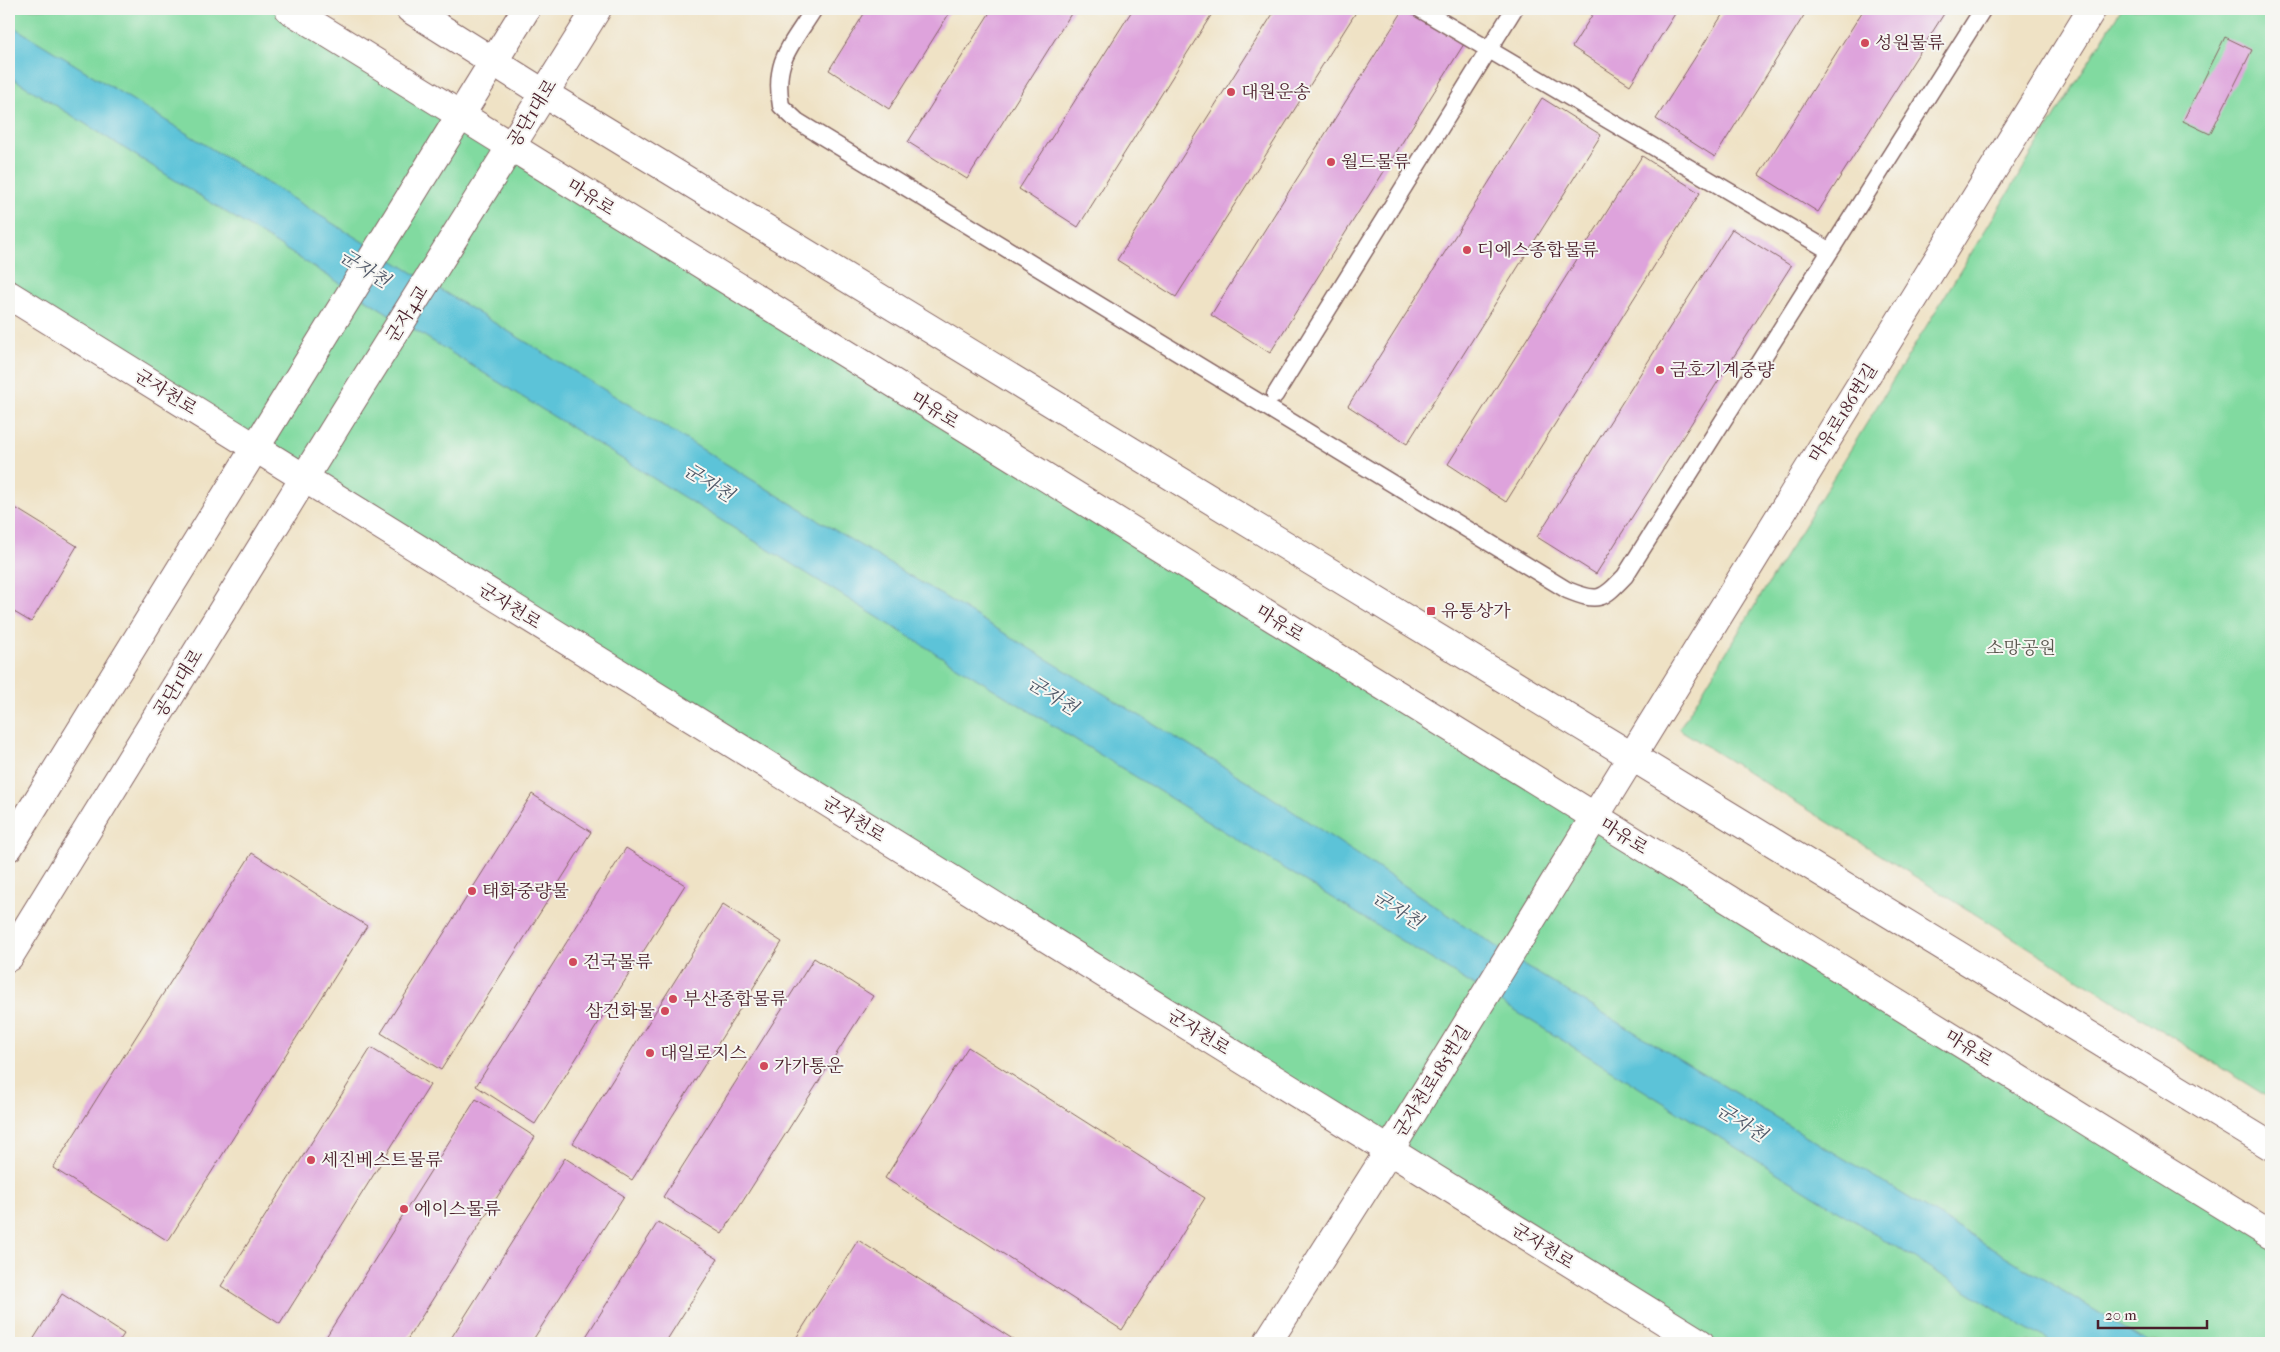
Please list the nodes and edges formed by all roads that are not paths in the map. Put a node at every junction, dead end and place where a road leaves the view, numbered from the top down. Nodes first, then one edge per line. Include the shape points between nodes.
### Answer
1 (289, 9) edge
2 (410, 9) edge
3 (526, 9) edge
4 (597, 9) edge
5 (814, 9) edge
6 (1420, 9) edge
7 (1514, 9) edge
8 (1983, 9) edge
9 (2092, 9) edge
10 (1489, 49) junction
11 (494, 62) junction
12 (545, 94) junction
13 (460, 116) junction
14 (511, 147) junction
15 (468, 218) joint
16 (1830, 251) junction
17 (9, 295) edge
18 (1275, 395) dead end
19 (346, 410) joint
20 (255, 448) junction
21 (304, 478) junction
22 (1632, 756) junction
23 (1594, 817) junction
24 (9, 847) edge
25 (9, 957) edge
26 (2271, 1146) edge
27 (1389, 1151) junction
28 (2271, 1236) edge
29 (1267, 1343) edge
30 (1700, 1343) edge

1 - 13 street, 마유로
2 - 11 street
3 - 11 street
4 - 12 street, 공단1대로
5 - 16 lane via 782,61 778,86 781,106 797,121 1583,597 1598,598 1610,592 1625,576
6 - 10 lane
7 - 10 lane
8 - 16 lane
9 - 22 street, 마유로186번길
10 - 16 lane
10 - 18 lane
11 - 12 street
11 - 13 street
12 - 14 street, 공단1대로
12 - 22 street
13 - 14 street, 마유로
13 - 20 street
14 - 15 street, 공단1대로
14 - 23 street, 마유로
15 - 19 street, 군자4교
17 - 20 street, 군자천로
19 - 21 street, 공단1대로
20 - 21 street, 군자천로
20 - 24 street
21 - 25 street, 공단1대로
21 - 27 street, 군자천로
22 - 23 street, 마유로186번길
22 - 26 street
23 - 27 street, 군자천로185번길
23 - 28 street, 마유로
27 - 29 street, 군자천로185번길
27 - 30 street, 군자천로

